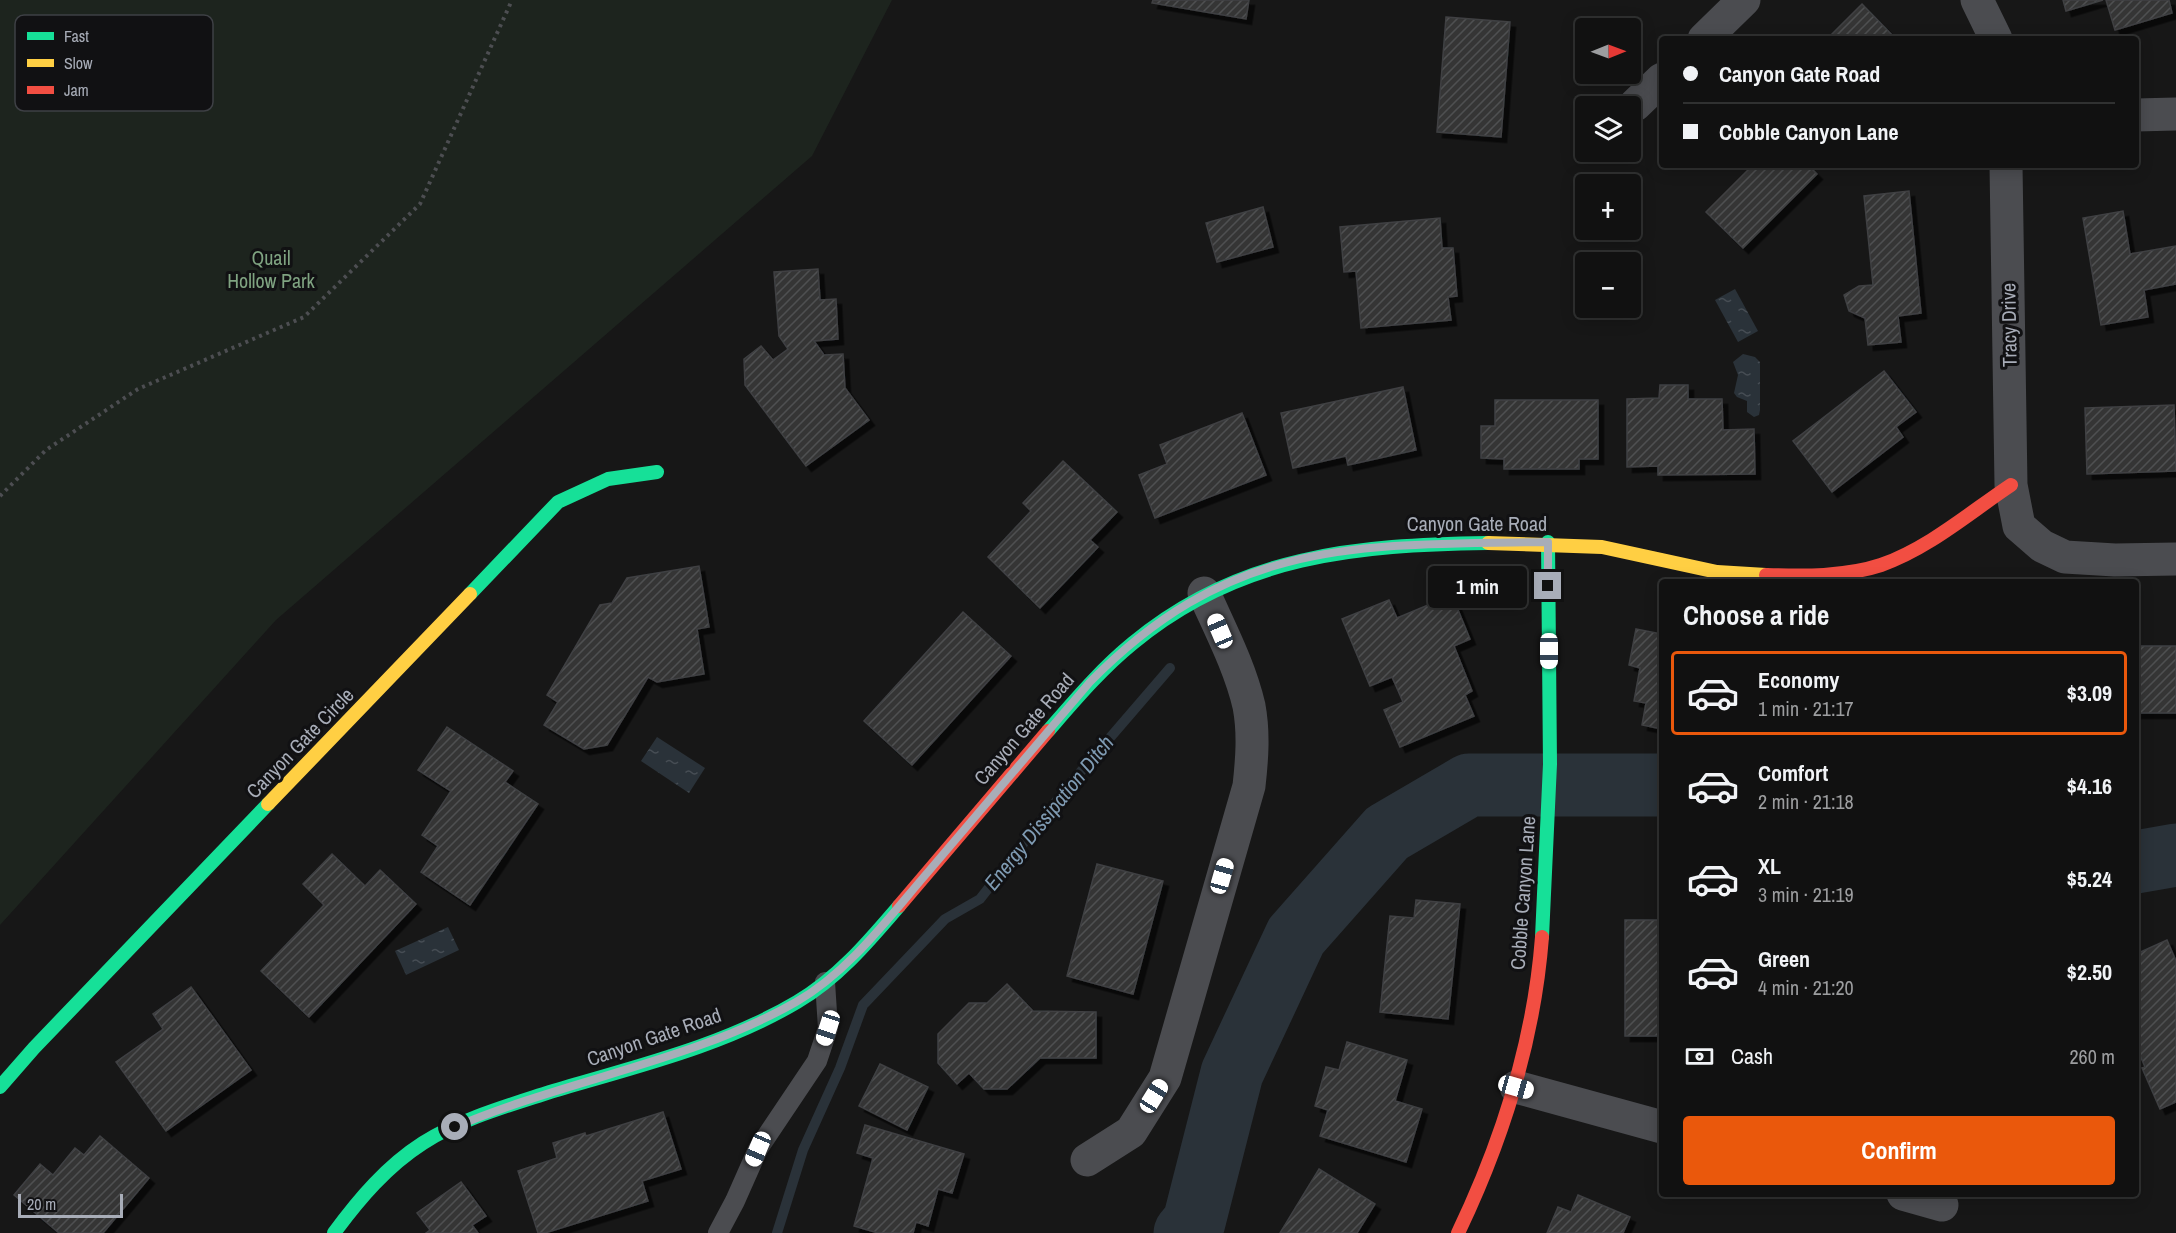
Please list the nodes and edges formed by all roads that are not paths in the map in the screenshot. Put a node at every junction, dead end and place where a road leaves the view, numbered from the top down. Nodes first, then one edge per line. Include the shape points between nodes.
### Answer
1 (1744, 0) edge
2 (1977, 0) edge
3 (1707, 36) edge
4 (1995, 36) edge
5 (1659, 82) edge
6 (1641, 99) edge
7 (2176, 114) edge
8 (2139, 115) edge
9 (2006, 168) edge
10 (657, 472) dead end
11 (2011, 485) junction
12 (1548, 542) junction
13 (2176, 559) edge
14 (1204, 593) junction
15 (825, 982) junction
16 (0, 1087) edge
17 (1516, 1087) junction
18 (1659, 1126) edge
19 (1087, 1160) dead end
20 (1914, 1197) edge
21 (1942, 1205) dead end
22 (334, 1233) edge
23 (718, 1233) edge
24 (1458, 1233) edge

1 - 3 street
2 - 4 street
5 - 6 street
7 - 8 street
9 - 11 street, Tracy Drive
10 - 16 street, Canyon Gate Circle via 608,479 558,502
11 - 12 street, Canyon Gate Road via 1923,543 1879,565 1822,574 1718,572 1631,552
11 - 13 street, Tracy Drive via 2019,526 2042,546 2065,557 2115,561
12 - 14 street, Canyon Gate Road via 1391,544 1329,551 1263,567
12 - 17 street, Cobble Canyon Lane via 1548,844 1532,1022
14 - 15 street, Canyon Gate Road via 1120,651 875,932
14 - 19 street via 1249,707 1253,749 1249,786 1165,1078 1131,1132
15 - 22 street, Canyon Gate Road via 765,1019 492,1112 437,1135 391,1168 356,1202
15 - 23 lane via 828,1028 817,1061 758,1149
17 - 18 street
17 - 24 street, Cobble Canyon Lane via 1481,1187
20 - 21 street

